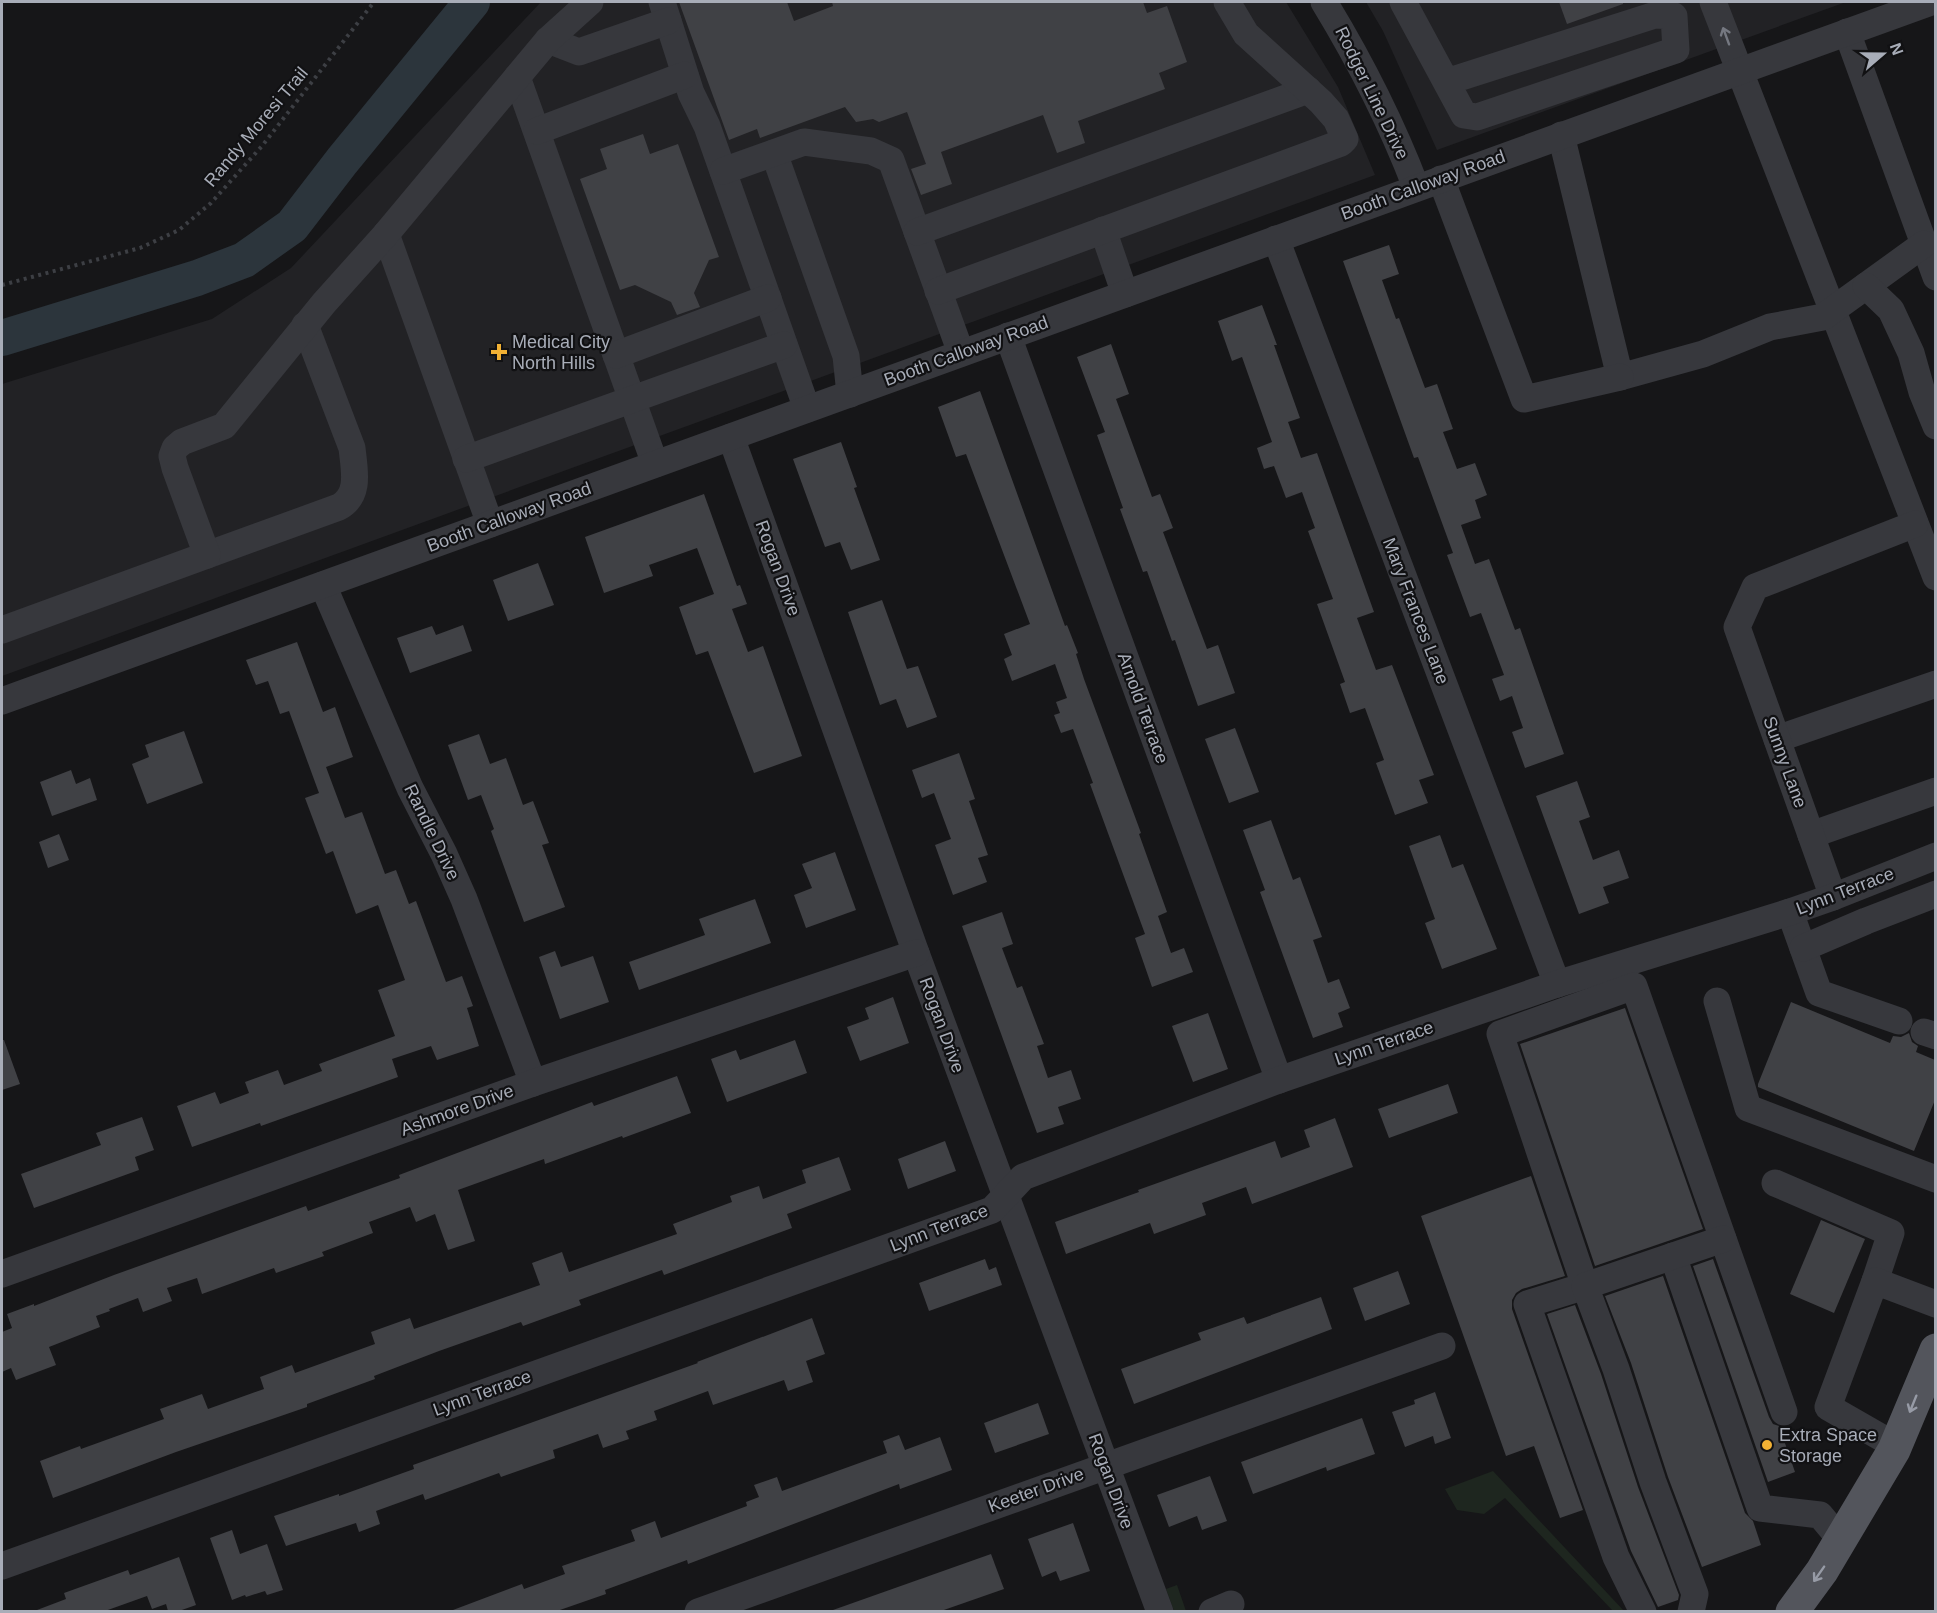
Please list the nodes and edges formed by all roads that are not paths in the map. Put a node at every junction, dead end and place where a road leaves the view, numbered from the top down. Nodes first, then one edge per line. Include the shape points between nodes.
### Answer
1 (590, 2) edge
2 (1227, 2) edge
3 (1324, 2) edge
4 (1403, 2) edge
5 (1713, 2) edge
6 (1931, 2) edge
7 (665, 11) edge
8 (1847, 32) junction
9 (548, 39) junction
10 (1739, 71) junction
11 (686, 75) junction
12 (517, 77) junction
13 (1446, 82) junction
14 (1308, 90) junction
15 (537, 131) junction
16 (1561, 135) junction
17 (774, 153) junction
18 (723, 171) junction
19 (1428, 183) junction
20 (1103, 230) junction
21 (917, 231) junction
22 (387, 234) junction
23 (1276, 239) junction
24 (1924, 244) junction
25 (1935, 277) edge
26 (1866, 286) junction
27 (938, 291) junction
28 (1125, 294) junction
29 (768, 298) junction
30 (1832, 311) junction
31 (305, 325) junction
32 (1008, 336) junction
33 (784, 345) junction
34 (961, 353) junction
35 (616, 356) junction
36 (1620, 377) junction
37 (850, 394) junction
38 (632, 400) junction
39 (807, 409) junction
40 (1935, 426) edge
41 (731, 437) junction
42 (466, 459) junction
43 (655, 464) junction
44 (490, 524) junction
45 (1915, 524) junction
46 (207, 555) junction
47 (1935, 577) edge
48 (323, 585) junction
49 (2, 630) edge
50 (1935, 684) edge
51 (2, 701) edge
52 (1777, 739) junction
53 (1935, 791) edge
54 (1811, 835) junction
55 (1935, 856) edge
56 (1935, 894) edge
57 (1833, 897) junction
58 (1790, 912) junction
59 (1803, 948) junction
60 (916, 953) junction
61 (1557, 984) junction
62 (1718, 1001) dead end
63 (1899, 1021) dead end
64 (1279, 1080) junction
65 (533, 1083) junction
66 (1935, 1179) edge
67 (1775, 1183) dead end
68 (1005, 1196) junction
69 (1723, 1239) junction
70 (1673, 1256) junction
71 (2, 1274) edge
72 (1875, 1281) junction
73 (1585, 1286) junction
74 (1935, 1304) edge
75 (1442, 1346) dead end
76 (1935, 1350) edge
77 (1784, 1412) dead end
78 (1896, 1446) junction
79 (1105, 1465) junction
80 (1840, 1540) junction
81 (2, 1566) edge
82 (698, 1611) edge
83 (1157, 1611) edge
84 (1643, 1611) edge
85 (1691, 1611) edge
86 (1792, 1611) edge

1 - 9 street
2 - 14 street via 1246,34
3 - 19 street, Rodger Line Drive via 1357,56 1402,149
4 - 13 street
10 -> 5 street
6 - 8 street, Booth Calloway Road
7 - 9 street via 579,52
7 - 11 street
8 - 10 street, Booth Calloway Road
8 - 24 street
9 - 12 street
10 - 16 street, Booth Calloway Road
10 - 30 street
11 - 15 street
11 - 18 street
12 - 15 street
12 - 22 street
13 - 13 street via 1464,115 1477,117 1676,50 1674,16 1655,15
14 - 20 street via 1336,119 1345,139 1341,143
14 - 21 street
15 - 35 street
16 - 19 street, Booth Calloway Road
16 - 36 street
17 - 18 street
17 - 21 street via 804,142 870,151 891,160
17 - 37 street via 846,356
18 - 29 street
19 - 23 street, Booth Calloway Road
19 - 36 street, Rodger Line Drive via 1524,399
20 - 27 street
20 - 28 street
21 - 27 street
22 - 31 street
22 - 42 street
23 - 28 street, Booth Calloway Road
23 - 61 street, Mary Frances Lane
24 - 25 street
24 - 26 street
26 - 30 street
26 - 40 street via 1891,310 1911,353
27 - 34 street
28 - 32 street, Booth Calloway Road
29 - 33 street
29 - 35 street
30 - 36 street via 1823,317 1770,327 1703,354
30 - 45 street
31 - 46 street via 224,426 175,448 175,468
31 - 46 street via 352,448 352,496 339,507
32 - 34 street, Booth Calloway Road
32 - 64 street, Arnold Terrace
33 - 38 street
33 - 39 street
34 - 37 street, Booth Calloway Road
35 - 38 street
37 - 39 street, Booth Calloway Road
38 - 42 street
38 - 43 street
39 - 41 street, Booth Calloway Road
41 - 43 street, Booth Calloway Road
41 - 60 street, Rogan Drive
42 - 44 street
43 - 44 street, Booth Calloway Road
44 - 48 street, Booth Calloway Road
45 - 47 street
45 - 52 street, Sunny Lane via 1755,587 1737,627
46 - 49 street
48 - 51 street, Booth Calloway Road
48 - 65 street, Randle Drive via 410,788 464,899
50 - 52 street
52 - 54 street, Sunny Lane
53 - 54 street
54 - 57 street, Sunny Lane
55 - 57 street, Lynn Terrace
56 - 59 street
57 - 58 street, Lynn Terrace
58 - 59 street
58 - 61 street, Lynn Terrace
59 - 63 street via 1819,993
60 - 65 street, Ashmore Drive
60 - 68 street, Rogan Drive
61 - 64 street, Lynn Terrace
62 - 66 street via 1748,1108
64 - 68 street, Lynn Terrace via 1023,1177
65 - 71 street, Ashmore Drive
67 - 72 street via 1891,1233
68 - 79 street, Rogan Drive
68 - 81 street, Lynn Terrace via 992,1210
69 - 70 street
69 - 73 street via 1634,986 1500,1034
69 - 77 street
70 - 73 street
70 - 80 street via 1760,1508 1820,1515
72 - 74 street
72 - 78 street via 1828,1407
73 - 84 street via 1527,1304 1616,1557
73 - 85 street via 1695,1594
75 - 79 street, Keeter Drive
76 -> 78 main road
78 - 80 main road
79 - 82 street, Keeter Drive
79 - 83 street, Rogan Drive
80 -> 86 main road

